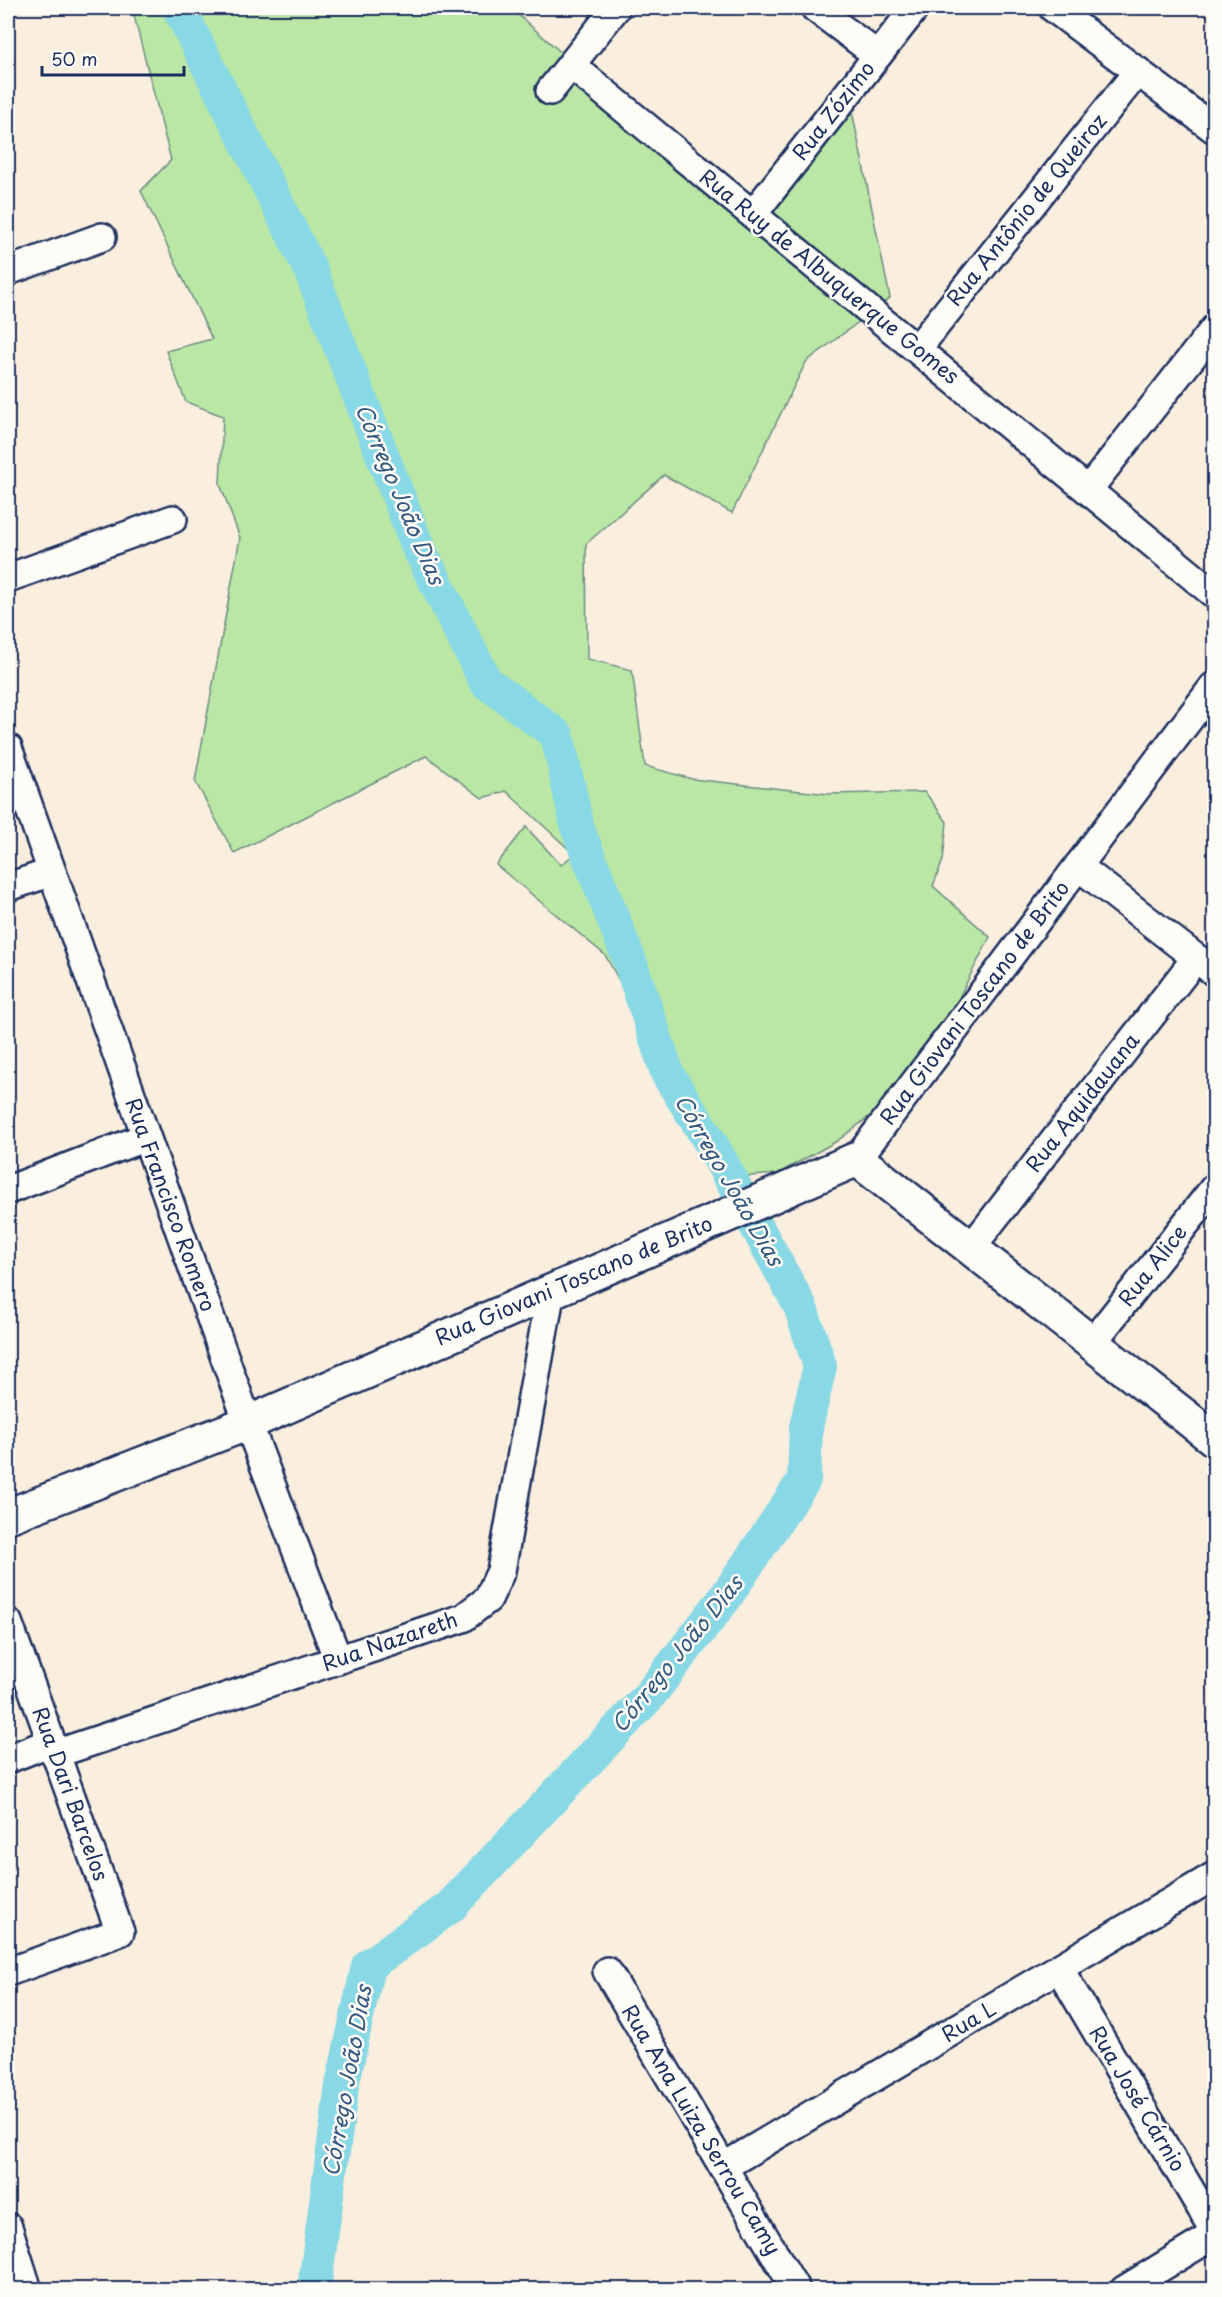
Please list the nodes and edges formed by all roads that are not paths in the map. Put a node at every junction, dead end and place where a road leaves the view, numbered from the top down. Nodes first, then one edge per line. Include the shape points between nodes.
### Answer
1 (616, 8) edge
2 (815, 8) edge
3 (915, 8) edge
4 (1053, 8) edge
5 (877, 55) junction
6 (571, 64) junction
7 (1138, 71) junction
8 (550, 91) dead end
9 (1215, 129) edge
10 (753, 214) junction
11 (102, 237) dead end
12 (8, 271) edge
13 (1215, 328) edge
14 (917, 349) junction
15 (1088, 490) junction
16 (173, 519) dead end
17 (8, 578) edge
18 (1215, 594) edge
19 (1215, 686) edge
20 (8, 748) edge
21 (1078, 866) junction
22 (52, 872) junction
23 (8, 887) edge
24 (1205, 965) edge
25 (146, 1137) junction
26 (856, 1159) junction
27 (1215, 1188) edge
28 (8, 1190) edge
29 (971, 1248) junction
30 (550, 1290) junction
31 (1092, 1343) junction
32 (248, 1423) junction
33 (1213, 1436) edge
34 (8, 1516) edge
35 (8, 1622) edge
36 (338, 1660) junction
37 (53, 1748) junction
38 (8, 1758) edge
39 (1215, 1876) edge
40 (1059, 1968) junction
41 (606, 1971) dead end
42 (8, 1972) edge
43 (723, 2168) junction
44 (8, 2227) edge
45 (1215, 2230) edge
46 (1215, 2235) edge
47 (28, 2289) edge
48 (796, 2289) edge
49 (1124, 2289) edge

1 - 6 street
2 - 5 street
3 - 5 street, Rua Zózimo
4 - 7 street
5 - 10 street, Rua Zózimo
6 - 8 street
6 - 10 street, Rua Ruy de Albuquerque Gomes
7 - 9 street
7 - 14 street, Rua Antônio de Queiroz
10 - 14 street, Rua Ruy de Albuquerque Gomes
11 - 12 street
13 - 15 street
14 - 15 street, Rua Ruy de Albuquerque Gomes
15 - 18 street, Rua Ruy de Albuquerque Gomes
16 - 17 street
19 - 21 street, Rua Giovani Toscano de Brito
20 - 22 street, Rua Francisco Romero
21 - 24 street
21 - 26 street, Rua Giovani Toscano de Brito
22 - 23 street
22 - 25 street, Rua Francisco Romero
24 - 29 street, Rua Aquidauana
25 - 28 street
25 - 32 street, Rua Francisco Romero
26 - 29 main road
26 - 30 main road, Rua Giovani Toscano de Brito
27 - 31 street, Rua Alice
29 - 31 main road
30 - 32 main road, Rua Giovani Toscano de Brito
30 - 36 street, Rua Nazareth via 501,1571 488,1599 463,1618
31 - 33 main road
32 - 34 main road, Rua Giovani Toscano de Brito
32 - 36 street, Rua Francisco Romero
35 - 37 street, Rua Dari Barcelos
36 - 37 street, Rua Nazareth
37 - 38 street, Rua Nazareth
37 - 42 street, Rua Dari Barcelos via 120,1932
39 - 40 street, Rua L
40 - 43 street, Rua L
40 - 45 street, Rua José Cárnio
41 - 43 street, Rua Ana Luiza Serrou Camy
43 - 48 street, Rua Ana Luiza Serrou Camy
44 - 47 street
46 - 49 street

